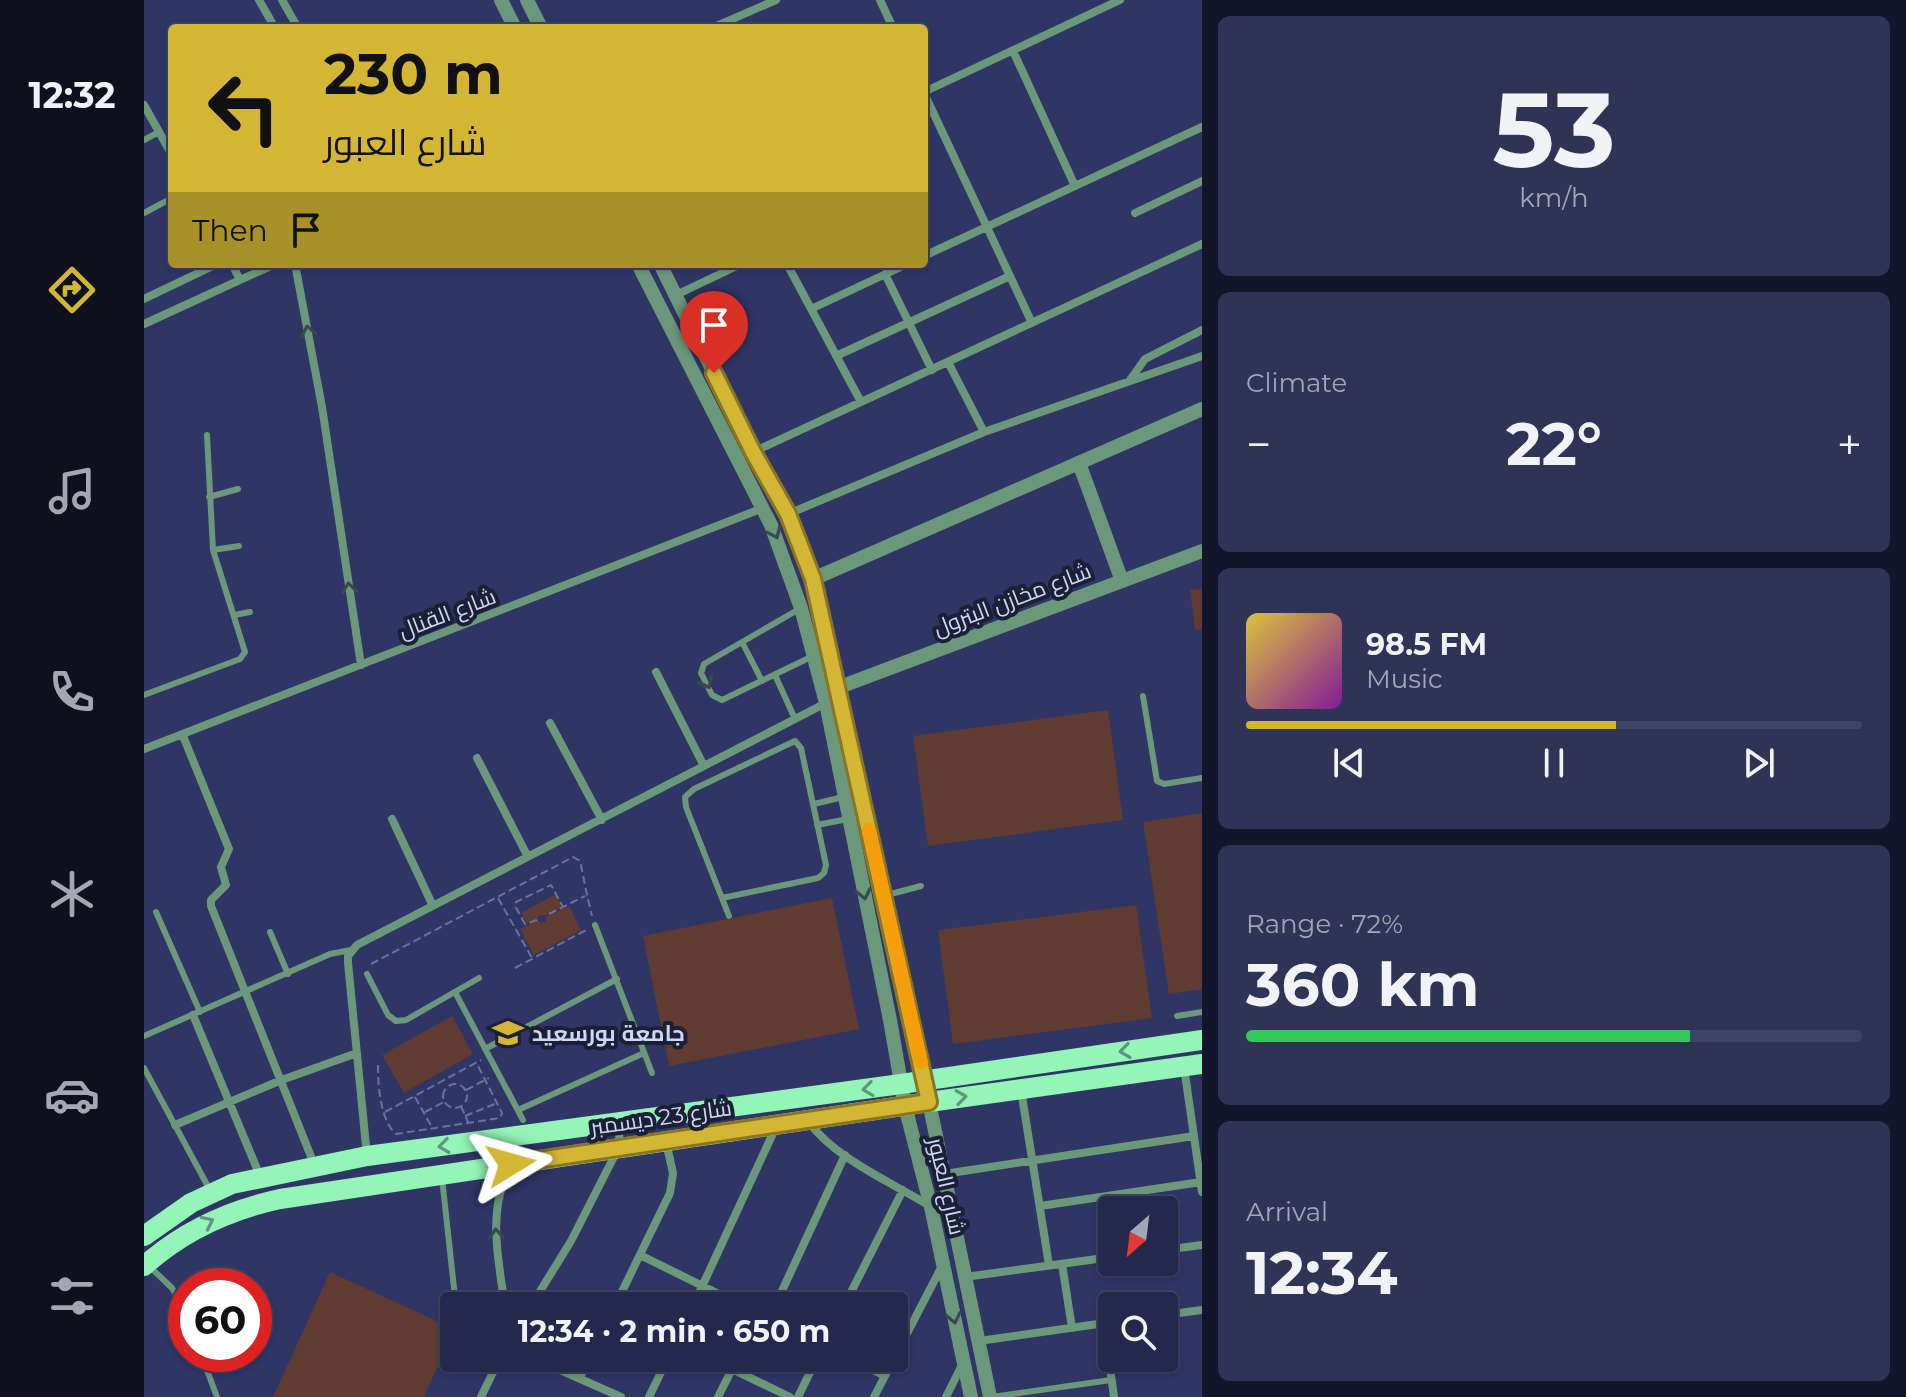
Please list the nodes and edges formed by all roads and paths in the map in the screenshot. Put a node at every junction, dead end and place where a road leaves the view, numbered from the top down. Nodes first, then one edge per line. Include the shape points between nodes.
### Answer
1 (259, 0) edge
2 (282, 0) edge
3 (501, 0) edge
4 (527, 0) edge
5 (776, 0) edge
6 (880, 0) edge
7 (1120, 0) edge
8 (273, 24) edge
9 (296, 24) edge
10 (513, 24) edge
11 (539, 24) edge
12 (721, 24) edge
13 (891, 24) edge
14 (1013, 51) junction
15 (928, 91) edge
16 (928, 101) edge
17 (144, 105) edge
18 (1202, 127) edge
19 (159, 132) junction
20 (144, 140) edge
21 (168, 148) edge
22 (1202, 181) edge
23 (1075, 186) junction
24 (168, 200) edge
25 (144, 213) edge
26 (1135, 213) dead end
27 (987, 226) junction
28 (1202, 244) edge
29 (928, 254) edge
30 (209, 268) edge
31 (234, 268) edge
32 (266, 268) edge
33 (296, 268) edge
34 (640, 268) edge
35 (729, 268) edge
36 (789, 268) edge
37 (898, 268) edge
38 (663, 270) edge
39 (885, 274) junction
40 (1010, 276) junction
41 (240, 280) junction
42 (649, 284) junction
43 (676, 295) junction
44 (144, 299) edge
45 (811, 309) junction
46 (688, 319) junction
47 (909, 323) junction
48 (1032, 323) junction
49 (144, 324) edge
50 (671, 328) junction
51 (1202, 330) edge
52 (836, 356) junction
53 (1202, 356) edge
54 (948, 362) junction
55 (932, 370) junction
56 (1130, 380) junction
57 (861, 402) junction
58 (1202, 409) edge
59 (984, 432) junction
60 (207, 435) dead end
61 (753, 452) junction
62 (1079, 463) junction
63 (238, 489) dead end
64 (209, 497) junction
65 (763, 508) junction
66 (788, 514) junction
67 (239, 546) dead end
68 (213, 550) junction
69 (1202, 551) edge
70 (813, 579) junction
71 (1122, 581) junction
72 (801, 608) junction
73 (250, 612) dead end
74 (234, 615) junction
75 (742, 642) junction
76 (815, 655) junction
77 (361, 665) junction
78 (656, 672) dead end
79 (775, 675) junction
80 (762, 681) junction
81 (837, 688) junction
82 (144, 695) edge
83 (1143, 696) dead end
84 (826, 703) junction
85 (795, 719) junction
86 (550, 723) dead end
87 (183, 736) junction
88 (144, 749) edge
89 (477, 758) dead end
90 (704, 766) junction
91 (1202, 778) edge
92 (843, 797) junction
93 (814, 804) junction
94 (392, 819) dead end
95 (848, 819) junction
96 (602, 820) junction
97 (817, 825) junction
98 (527, 855) junction
99 (874, 855) junction
100 (856, 858) junction
101 (921, 886) dead end
102 (586, 895) junction
103 (883, 896) junction
104 (497, 897) junction
105 (722, 898) junction
106 (433, 906) junction
107 (563, 907) junction
108 (156, 912) dead end
109 (549, 914) dead end
110 (729, 916) dead end
111 (537, 920) dead end
112 (595, 925) junction
113 (270, 932) dead end
114 (351, 950) junction
115 (532, 959) junction
116 (515, 968) dead end
117 (288, 974) junction
118 (367, 974) joint
119 (479, 978) dead end
120 (617, 979) junction
121 (455, 992) junction
122 (244, 994) junction
123 (1202, 1012) edge
124 (196, 1013) junction
125 (1177, 1016) dead end
126 (144, 1036) edge
127 (1202, 1040) edge
128 (487, 1052) junction
129 (357, 1053) junction
130 (644, 1053) junction
131 (476, 1062) junction
132 (378, 1065) dead end
133 (1193, 1065) edge
134 (144, 1068) edge
135 (498, 1073) junction
136 (652, 1073) dead end
137 (446, 1079) junction
138 (485, 1080) junction
139 (279, 1081) junction
140 (925, 1081) junction
141 (901, 1084) junction
142 (449, 1085) junction
143 (1021, 1089) junction
144 (465, 1090) junction
145 (414, 1096) junction
146 (229, 1101) junction
147 (445, 1102) junction
148 (929, 1102) junction
149 (497, 1103) junction
150 (461, 1106) junction
151 (905, 1106) junction
152 (518, 1110) junction
153 (385, 1112) junction
154 (424, 1113) junction
155 (465, 1116) junction
156 (807, 1120) junction
157 (618, 1122) junction
158 (469, 1123) junction
159 (777, 1124) junction
160 (175, 1125) junction
161 (526, 1126) junction
162 (433, 1129) junction
163 (1194, 1136) junction
164 (666, 1141) junction
165 (618, 1148) junction
166 (845, 1155) junction
167 (367, 1156) junction
168 (1033, 1160) junction
169 (511, 1164) junction
170 (315, 1166) junction
171 (442, 1174) junction
172 (944, 1174) junction
173 (261, 1176) junction
174 (1201, 1187) edge
175 (903, 1190) junction
176 (211, 1192) junction
177 (1040, 1206) junction
178 (931, 1207) junction
179 (144, 1236) edge
180 (1202, 1245) edge
181 (1178, 1248) edge
182 (640, 1255) junction
183 (1098, 1259) edge
184 (1062, 1264) junction
185 (145, 1265) edge
186 (943, 1265) junction
187 (1049, 1265) junction
188 (965, 1277) junction
189 (168, 1285) edge
190 (703, 1286) junction
191 (455, 1292) edge
192 (503, 1292) edge
193 (540, 1292) edge
194 (622, 1292) edge
195 (700, 1292) edge
196 (715, 1292) edge
197 (781, 1292) edge
198 (851, 1292) edge
199 (1202, 1310) edge
200 (1178, 1313) edge
201 (1098, 1324) edge
202 (1072, 1328) junction
203 (979, 1341) junction
204 (964, 1362) junction
205 (208, 1372) edge
206 (493, 1372) edge
207 (568, 1372) edge
208 (583, 1372) edge
209 (661, 1372) edge
210 (730, 1372) edge
211 (738, 1372) edge
212 (810, 1372) edge
213 (877, 1372) edge
214 (1111, 1372) edge
215 (885, 1376) junction
216 (580, 1377) junction
217 (1111, 1380) junction
218 (217, 1397) edge
219 (481, 1397) edge
220 (621, 1397) edge
221 (649, 1397) edge
222 (718, 1397) edge
223 (790, 1397) edge
224 (798, 1397) edge
225 (874, 1397) edge
226 (946, 1397) edge
227 (971, 1397) edge
228 (991, 1397) edge
229 (1114, 1397) edge

1 - 8 street
2 - 9 street
3 - 10 street
4 - 11 street
5 - 12 street
6 - 13 street
7 - 14 street
14 - 15 street
14 - 23 street
16 - 27 street
17 - 19 street
18 - 23 street
19 - 20 lane
19 - 21 street
22 - 26 street
23 - 27 street
24 - 25 lane
27 - 29 street
27 - 40 street
28 - 48 street
30 - 44 street
31 - 41 street
32 - 41 street
77 -> 33 street
34 - 42 street, شارع العبور
35 - 43 street
36 - 45 street
37 - 39 street
38 - 42 street via 660,285
38 - 43 street, شارع العبور
39 - 45 street
39 - 47 street
40 - 47 street
40 - 48 street
41 - 49 street
42 - 50 street, شارع العبور
43 - 46 street, شارع العبور
45 - 52 street
46 - 50 street
46 - 61 street, شارع العبور
47 - 52 street
47 - 55 street
48 - 54 street
50 - 65 street, شارع العبور
51 - 56 street via 1145,359
52 - 57 street
53 - 56 street
54 - 55 street
54 - 59 street
55 - 57 street
56 - 59 street
57 - 61 street
58 - 62 street
59 - 66 street
60 - 64 lane
61 - 66 street, شارع العبور
62 - 70 street
62 - 71 street
63 - 64 lane
64 - 68 lane
65 -> 72 street, شارع العبور
65 - 77 street, شارع القنال
66 - 70 street, شارع العبور
67 - 68 lane
68 - 74 lane
69 - 71 street, شارع مخازن البترول
70 - 81 street, شارع العبور
71 - 81 street, شارع مخازن البترول
72 - 75 lane
72 - 76 street, شارع العبور
73 - 74 lane
74 - 82 lane via 243,657
75 - 80 lane
75 -> 80 lane via 704,664 702,677 712,695 722,700
76 - 79 lane
76 - 84 street, شارع العبور
77 - 87 street, شارع القنال
78 - 90 street
79 - 80 lane
79 - 85 lane
81 - 99 street, شارع العبور
83 - 91 lane via 1157,781
84 - 85 street
84 - 92 street, شارع العبور
85 - 90 street
86 - 96 street
87 - 88 street, شارع القنال
87 - 122 street via 229,849 221,867 226,885 211,906
89 - 98 street
90 - 96 street
92 - 93 lane
92 - 95 street, شارع العبور
93 - 97 lane
93 - 105 lane via 795,741 689,792 686,807
94 - 106 street
95 - 97 lane
95 - 100 street, شارع العبور
96 - 98 street
97 - 105 lane via 826,865 822,876
98 - 106 street
99 - 100 street
99 - 103 street, شارع العبور
100 -> 141 street, شارع العبور
101 - 103 lane
102 - 104 path via 582,865 573,857
102 - 107 path
102 - 112 path
103 - 140 street, شارع العبور
104 - 115 path
104 - 118 path via 372,963
105 - 110 lane
106 - 114 street
107 - 109 path
107 - 111 path via 551,885 516,902 525,924
108 - 124 lane
112 - 115 path
112 - 120 lane
113 - 117 lane
114 - 117 lane
114 - 129 street
115 - 116 path
117 - 122 lane
118 - 121 lane via 396,1021
119 - 121 lane
120 - 128 lane
120 - 130 lane
121 - 128 lane
122 - 124 lane
122 - 139 street
123 - 125 lane
124 - 126 lane
124 - 146 street
127 -> 140 main road, شارع 23 ديسمبر
128 - 131 path
128 - 135 lane
129 - 139 street
129 - 167 street
130 - 136 lane
130 - 152 lane
131 - 137 path
131 - 138 path
132 - 153 path
133 - 143 main road, شارع 23 ديسمبر
133 - 163 street
134 - 160 lane
135 - 138 path
135 - 152 lane
137 - 142 path
137 - 145 path
138 - 144 path
138 - 149 path
139 - 146 street
139 - 170 street
140 - 141 main road, شارع 23 ديسمبر
140 - 148 street, شارع العبور
141 - 151 street, شارع العبور
141 -> 157 main road, شارع 23 ديسمبر
142 - 144 path via 460,1084
142 - 147 path via 442,1090
148 -> 143 main road, شارع 23 ديسمبر
143 - 168 street
144 - 150 path via 467,1099
145 - 153 path
145 - 154 path
146 - 160 street
146 - 173 street
147 - 150 path
147 - 154 path
148 - 151 main road, شارع 23 ديسمبر
148 - 172 street, شارع العبور
149 - 155 path
149 - 158 path via 500,1118
150 - 155 path
151 - 156 main road, شارع 23 ديسمبر
151 - 178 street, شارع العبور
152 - 161 lane
153 - 162 path via 396,1134
154 - 162 path
155 - 158 path
156 - 159 main road, شارع 23 ديسمبر
156 - 166 street
157 - 161 main road, شارع 23 ديسمبر
157 - 165 street
158 - 162 path
159 - 164 main road, شارع 23 ديسمبر
159 - 190 street
160 - 176 lane
161 -> 167 main road, شارع 23 ديسمبر
163 - 168 street
163 - 174 street
164 - 165 main road, شارع 23 ديسمبر
164 - 182 street via 673,1173 670,1193
165 - 169 main road, شارع 23 ديسمبر
165 - 193 street
166 - 175 street
166 - 197 street
167 - 170 main road, شارع 23 ديسمبر
168 - 172 street
168 - 177 street
169 - 171 main road, شارع 23 ديسمبر
192 -> 169 street via 495,1219 498,1192
170 - 173 main road, شارع 23 ديسمبر
185 -> 171 main road, شارع 23 ديسمبر via 192,1231 244,1208
171 - 191 lane
172 - 188 street, شارع العبور
173 - 176 main road, شارع 23 ديسمبر
174 - 177 street
175 - 178 street
175 - 198 street
176 - 179 main road, شارع 23 ديسمبر
177 - 187 street
178 - 186 street, شارع العبور
180 - 181 street
182 - 190 street
182 - 194 street
183 - 184 street
184 - 187 street
184 - 202 street
185 - 189 lane
186 -> 204 street, شارع العبور
186 - 215 street
187 - 188 street
188 - 203 street, شارع العبور
190 - 195 street
190 - 196 street
199 - 200 street
201 - 202 street
202 - 203 street
203 - 228 street, شارع العبور
204 - 226 street
204 - 227 street, شارع العبور
205 - 218 lane
206 - 219 street
207 - 216 street
208 - 216 street
209 - 221 street
210 - 222 street
211 - 223 street
212 - 224 street
213 - 215 street
214 - 217 street
215 - 225 street
216 - 220 street
217 - 228 lane
217 - 229 street

